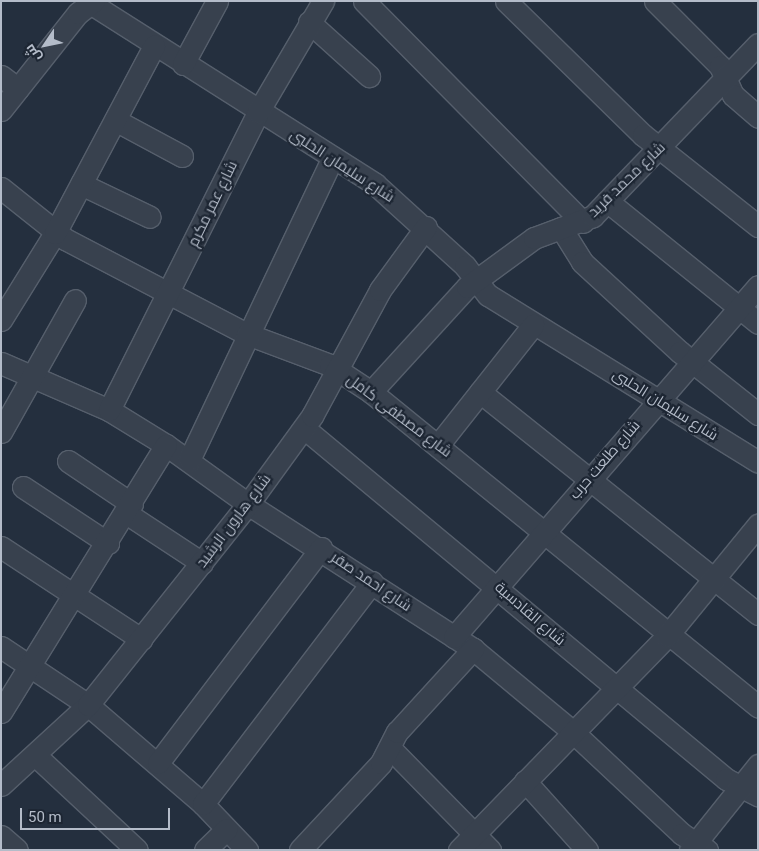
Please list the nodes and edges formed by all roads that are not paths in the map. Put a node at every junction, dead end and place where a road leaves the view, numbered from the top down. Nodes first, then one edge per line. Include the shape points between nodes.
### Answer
1 (217, 1) edge
2 (323, 1) edge
3 (364, 1) edge
4 (506, 1) edge
5 (655, 1) edge
6 (91, 2) edge
7 (309, 22) junction
8 (758, 44) edge
9 (154, 46) junction
10 (183, 64) junction
11 (1, 76) edge
12 (369, 76) dead end
13 (725, 77) junction
14 (18, 89) junction
15 (1, 110) edge
16 (258, 112) junction
17 (758, 117) edge
18 (115, 120) junction
19 (659, 150) junction
20 (182, 156) dead end
21 (333, 157) junction
22 (81, 184) junction
23 (1, 188) edge
24 (607, 201) junction
25 (150, 217) dead end
26 (583, 222) junction
27 (758, 226) edge
28 (426, 227) junction
29 (560, 228) junction
30 (55, 233) junction
31 (476, 281) junction
32 (758, 286) edge
33 (168, 294) junction
34 (75, 300) dead end
35 (739, 308) junction
36 (1, 320) edge
37 (758, 323) edge
38 (533, 324) junction
39 (247, 334) junction
40 (691, 362) junction
41 (1, 363) edge
42 (338, 370) junction
43 (34, 378) junction
44 (371, 392) junction
45 (480, 392) junction
46 (658, 400) junction
47 (108, 410) junction
48 (758, 414) edge
49 (304, 428) junction
50 (1, 432) edge
51 (439, 444) junction
52 (166, 445) junction
53 (189, 460) junction
54 (68, 461) dead end
55 (758, 462) edge
56 (586, 480) junction
57 (22, 487) dead end
58 (248, 504) junction
59 (129, 508) junction
60 (758, 525) edge
61 (542, 533) junction
62 (108, 543) junction
63 (1, 547) edge
64 (321, 548) junction
65 (202, 563) junction
66 (715, 581) junction
67 (372, 582) junction
68 (497, 586) junction
69 (76, 596) junction
70 (758, 614) edge
71 (667, 636) junction
72 (454, 637) junction
73 (141, 639) junction
74 (1, 647) edge
75 (473, 649) junction
76 (32, 668) junction
77 (616, 689) junction
78 (88, 705) junction
79 (758, 707) edge
80 (1, 712) edge
81 (574, 733) junction
82 (390, 748) junction
83 (35, 755) junction
84 (158, 763) junction
85 (758, 765) edge
86 (4, 778) edge
87 (525, 781) junction
88 (749, 791) edge
89 (203, 804) junction
90 (227, 829) junction
91 (474, 833) junction
92 (1, 836) edge
93 (697, 848) edge
94 (17, 850) edge
95 (138, 850) edge
96 (205, 850) edge
97 (247, 850) edge
98 (300, 850) edge
99 (459, 850) edge
100 (490, 850) edge
101 (587, 850) edge

1 - 10 street
2 - 7 street, شارع عمر مكرم
3 - 26 street
4 - 19 street
5 - 13 street via 720,66
6 - 9 street, شارع سليمان الحلبى
6 - 14 street via 78,13
7 - 12 street
7 - 16 street, شارع عمر مكرم
8 - 13 street, شارع محمد فريد
9 - 10 street, شارع سليمان الحلبى
9 - 18 street
10 - 16 street, شارع سليمان الحلبى
11 - 14 street
13 - 17 street via 733,95
13 - 19 street, شارع محمد فريد
14 - 15 street
16 - 21 street, شارع سليمان الحلبى
16 - 33 street, شارع عمر مكرم
18 - 20 street
18 - 22 street
19 - 24 street, شارع محمد فريد
19 - 27 street
21 - 28 street, شارع سليمان الحلبى via 392,197
21 - 39 street
22 - 25 street
22 - 30 street
23 - 30 street, شارع مصطفى كامل
24 - 26 street, شارع محمد فريد
24 - 35 street
26 - 29 street, شارع محمد فريد
28 - 31 street, شارع سليمان الحلبى
28 - 42 street, شارع هارون الرشيد via 380,290
29 - 31 street, شارع محمد فريد via 534,238
29 - 40 street via 582,262
30 - 33 street, شارع مصطفى كامل
30 - 36 street
31 - 38 street, شارع سليمان الحلبى via 488,296
31 - 44 street, شارع محمد فريد via 459,293
32 - 35 street, شارع طلعت حرب
33 - 39 street, شارع مصطفى كامل
33 - 47 street, شارع عمر مكرم
34 - 43 street
35 - 37 street
35 - 40 street, شارع طلعت حرب
38 - 45 street
38 - 46 street, شارع سليمان الحلبى
39 - 42 street, شارع مصطفى كامل
39 - 53 street
40 - 46 street, شارع طلعت حرب
40 - 48 street
41 - 43 street, شارع احمد صقر
42 - 44 street, شارع مصطفى كامل
42 - 49 street, شارع هارون الرشيد
43 - 47 street, شارع احمد صقر
43 - 50 street
44 - 51 street, شارع مصطفى كامل
45 - 51 street
45 - 56 street
46 - 55 street, شارع سليمان الحلبى
46 - 56 street, شارع طلعت حرب
47 - 52 street, شارع احمد صقر
49 - 58 street, شارع هارون الرشيد
49 - 68 street, شارع القادسية
51 - 61 street, شارع مصطفى كامل
52 - 53 street, شارع احمد صقر
52 - 59 street
53 - 58 street, شارع احمد صقر
54 - 59 street
56 - 61 street, شارع طلعت حرب
56 - 66 street
57 - 62 street
58 - 64 street, شارع احمد صقر
58 - 65 street, شارع هارون الرشيد
59 - 62 street
59 - 65 street
60 - 66 street
61 - 68 street, شارع طلعت حرب
61 - 71 street, شارع مصطفى كامل
62 - 69 street
63 - 69 street
64 - 67 street, شارع احمد صقر
64 - 84 street
65 - 73 street, شارع هارون الرشيد
66 - 70 street
66 - 71 street
67 - 72 street, شارع احمد صقر
67 - 89 street
68 - 72 street, شارع طلعت حرب
68 - 77 street, شارع القادسية
69 - 73 street
69 - 76 street
71 - 77 street
71 - 79 street, شارع مصطفى كامل
72 - 75 street, شارع احمد صقر
73 - 78 street, شارع هارون الرشيد
74 - 76 street
75 - 81 street, شارع احمد صقر
75 - 82 street via 397,732
76 - 78 street
76 - 80 street
77 - 81 street
77 - 88 street, شارع القادسية
78 - 83 street, شارع هارون الرشيد
78 - 84 street
81 - 87 street
81 - 93 street, شارع احمد صقر
82 - 91 street
82 - 98 street
83 - 86 street, شارع هارون الرشيد
83 - 95 street
84 - 89 street
85 - 88 street
87 - 91 street
87 - 101 street
88 - 93 street
89 - 90 street
90 - 96 street
90 - 97 street
91 - 99 street
91 - 100 street
92 - 94 street

